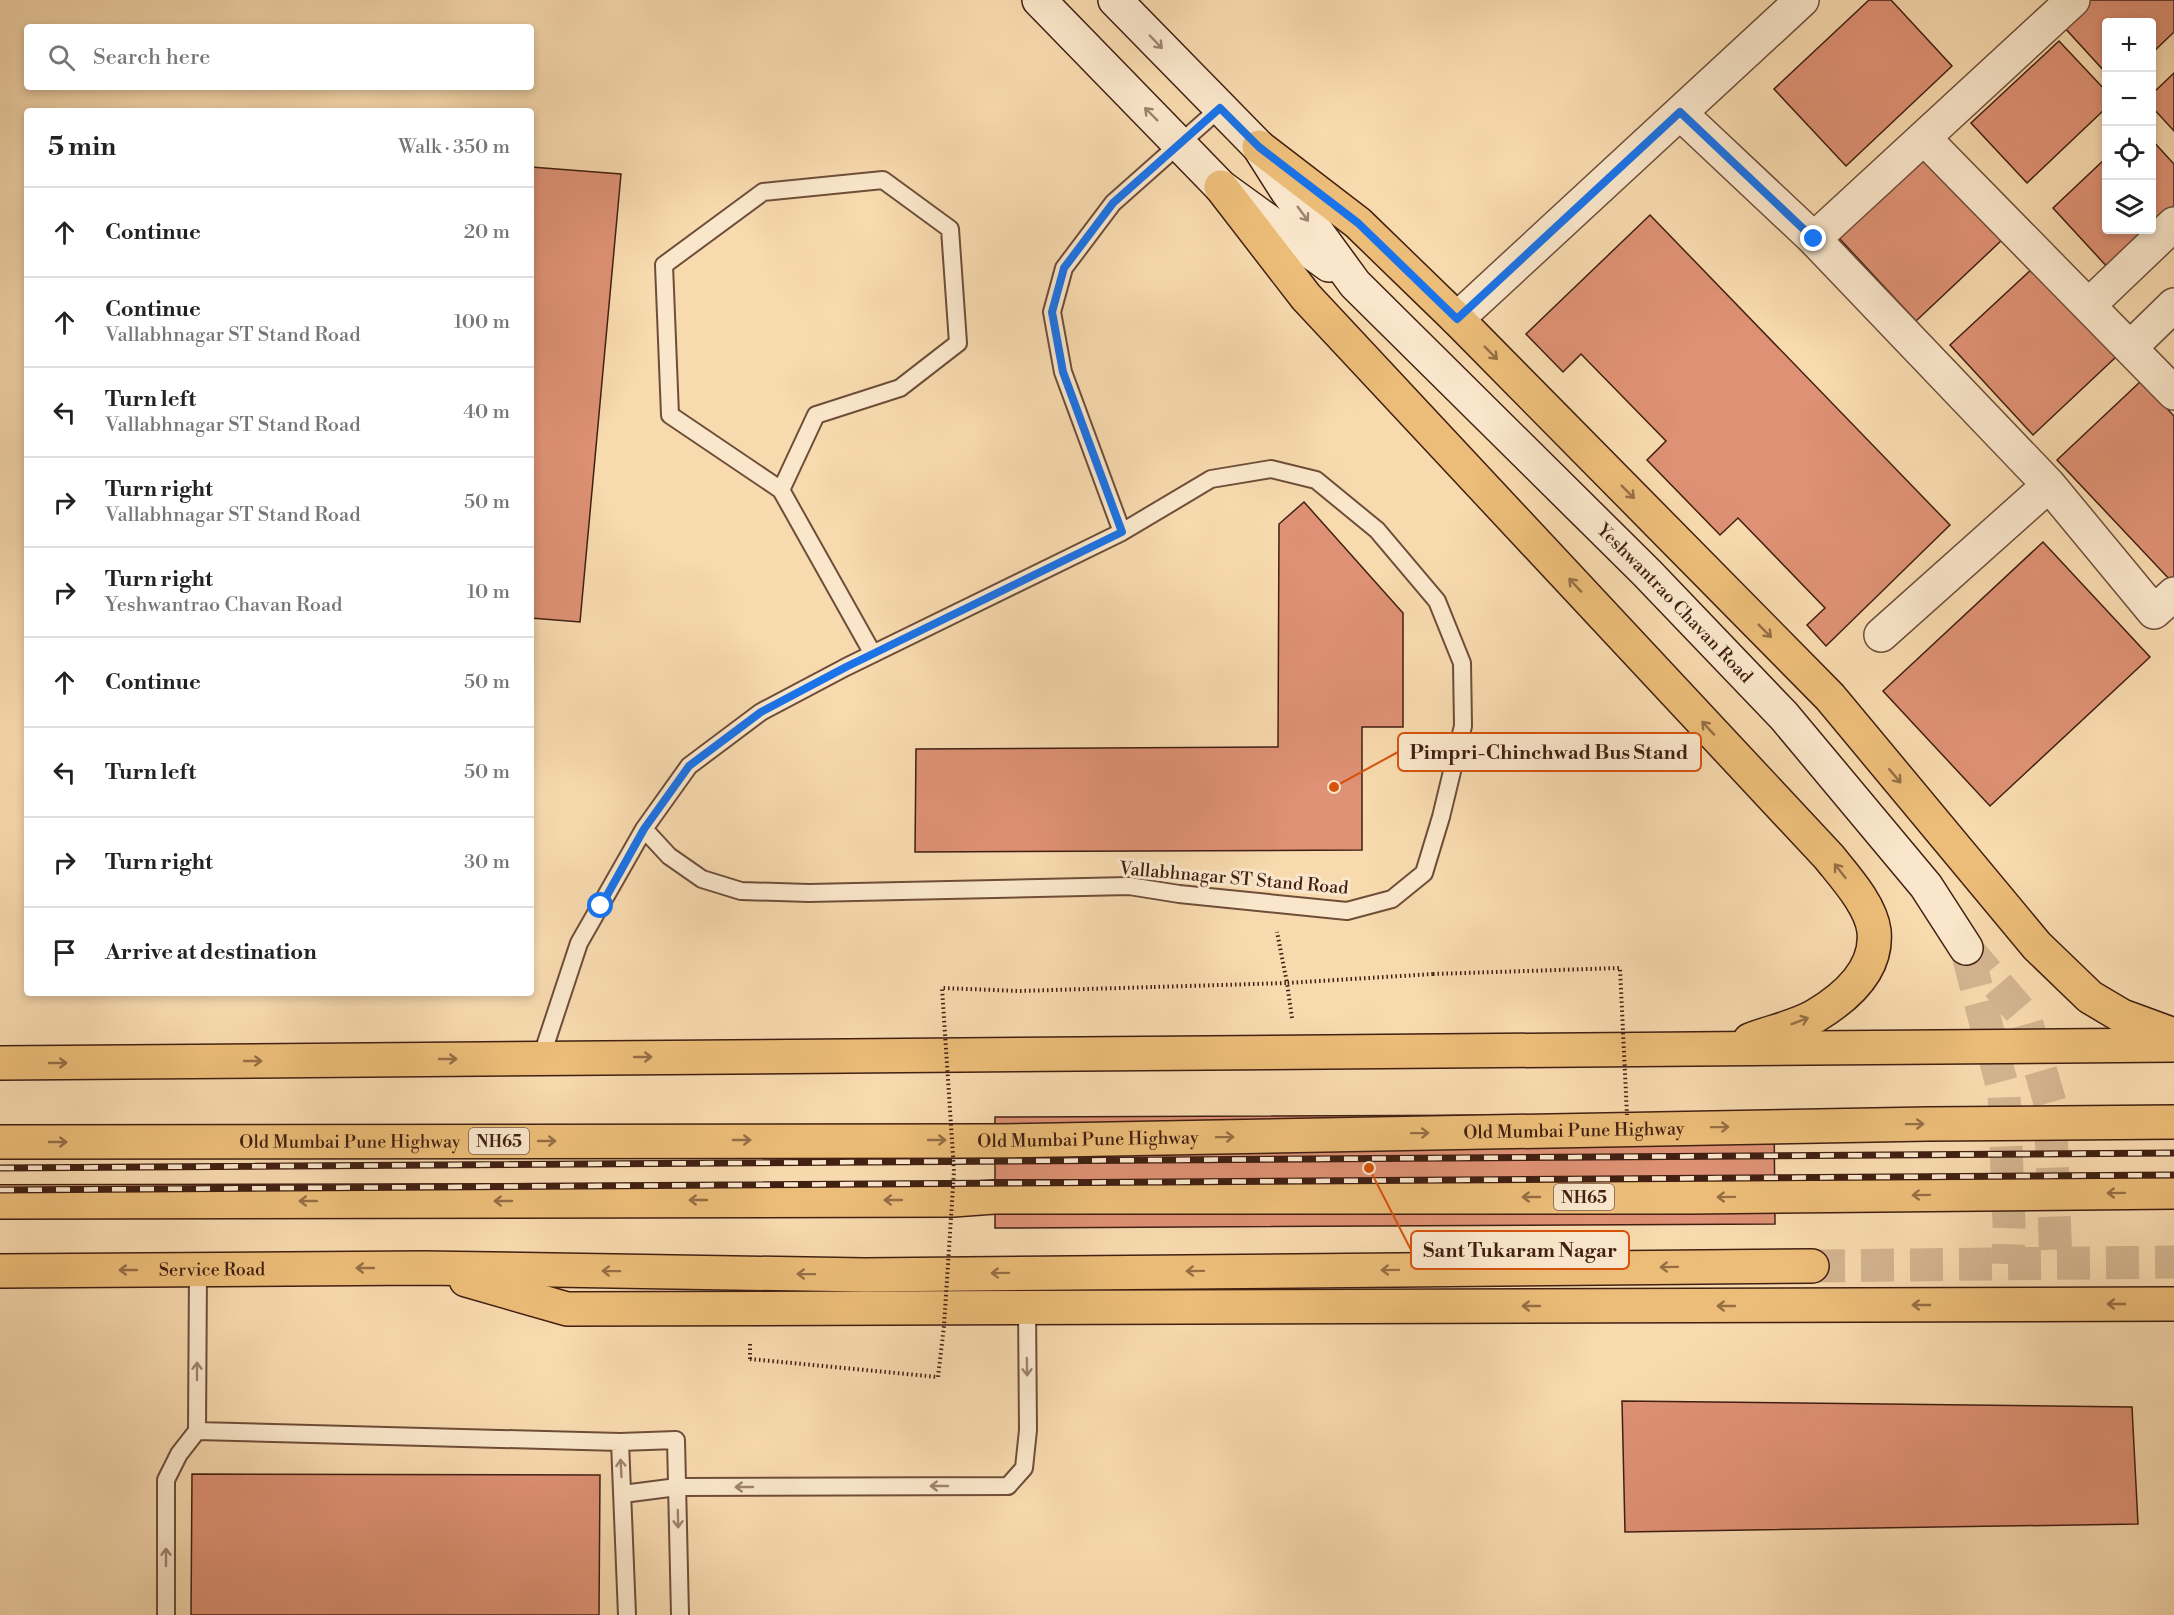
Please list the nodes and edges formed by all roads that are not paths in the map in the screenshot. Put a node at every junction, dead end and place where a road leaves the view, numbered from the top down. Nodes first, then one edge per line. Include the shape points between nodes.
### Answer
1 (1039, 0) edge
2 (1115, 0) edge
3 (1802, 0) edge
4 (2073, 0) edge
5 (1220, 108) junction
6 (1680, 112) junction
7 (1924, 138) junction
8 (1180, 144) junction
9 (1259, 147) junction
10 (1221, 187) junction
11 (2174, 225) edge
12 (1814, 239) junction
13 (1355, 284) junction
14 (2089, 305) junction
15 (2174, 305) edge
16 (1457, 319) junction
17 (2130, 347) junction
18 (2174, 393) edge
19 (2049, 485) junction
20 (781, 490) junction
21 (1122, 532) junction
22 (2174, 594) edge
23 (1881, 634) dead end
24 (873, 654) junction
25 (644, 829) junction
26 (1966, 948) tunnel mouth
27 (2174, 1035) edge
28 (2174, 1045) edge
29 (1725, 1048) junction
30 (541, 1058) junction
31 (0, 1063) edge
32 (2174, 1122) edge
33 (0, 1142) edge
34 (2174, 1192) edge
35 (0, 1202) edge
36 (1812, 1266) tunnel mouth
37 (424, 1268) junction
38 (198, 1270) junction
39 (0, 1271) edge
40 (2174, 1304) edge
41 (1027, 1308) junction
42 (197, 1431) junction
43 (620, 1442) junction
44 (677, 1487) junction
45 (623, 1494) junction
46 (166, 1615) edge
47 (627, 1615) edge
48 (680, 1615) edge

8 -> 1 street, Yeshwantrao Chavan Road
2 -> 5 street, Yeshwantrao Chavan Road
3 - 6 street
4 - 7 street
5 - 8 lane
5 - 9 street, Yeshwantrao Chavan Road
6 - 12 street
6 - 16 street
7 - 12 street
7 - 14 street
8 - 10 street, Yeshwantrao Chavan Road
8 - 21 lane via 1113,203 1064,268 1052,312 1063,372
9 -> 13 street, Yeshwantrao Chavan Road
9 - 16 main road via 1358,223
10 - 13 street, Yeshwantrao Chavan Road
29 -> 10 main road via 1813,1017 1852,989 1871,961 1874,930 1862,899 1821,848 1306,297
11 - 14 street
12 - 19 street
13 - 26 street, Yeshwantrao Chavan Road via 1647,573 1784,716 1926,886
14 - 17 street
15 - 17 street
16 -> 27 main road via 1830,697 2045,953 2090,997 2122,1016
17 - 18 street
19 - 22 street via 2154,612
19 - 23 street
20 - 20 lane via 670,415 664,265 763,192 884,180 950,229 958,343 900,388 816,415
20 - 24 lane
21 - 24 lane, Vallabhnagar ST Stand Road
21 - 25 lane, Vallabhnagar ST Stand Road via 1210,479 1271,470 1316,480 1377,530 1437,601 1462,663 1463,726 1424,873 1392,899 1347,911 1129,886 741,891 702,879 669,856
24 - 25 lane, Vallabhnagar ST Stand Road via 761,712 689,766
25 - 30 lane via 579,944
28 - 29 main road
30 -> 29 main road
31 -> 30 main road
33 -> 32 main road, Old Mumbai Pune Highway / NH65 via 998,1141
34 -> 35 main road, NH65
36 -> 37 main road, Service Road via 877,1275
37 -> 38 main road, Service Road
37 - 41 main road via 567,1309
38 -> 39 main road, Service Road
42 -> 38 lane
40 -> 41 main road
41 -> 44 lane via 1028,1430 1024,1468 1008,1486
42 - 43 lane
46 -> 42 lane via 166,1480
43 - 44 lane via 676,1440
45 -> 43 lane
44 - 45 lane
44 -> 48 lane
45 - 47 lane

